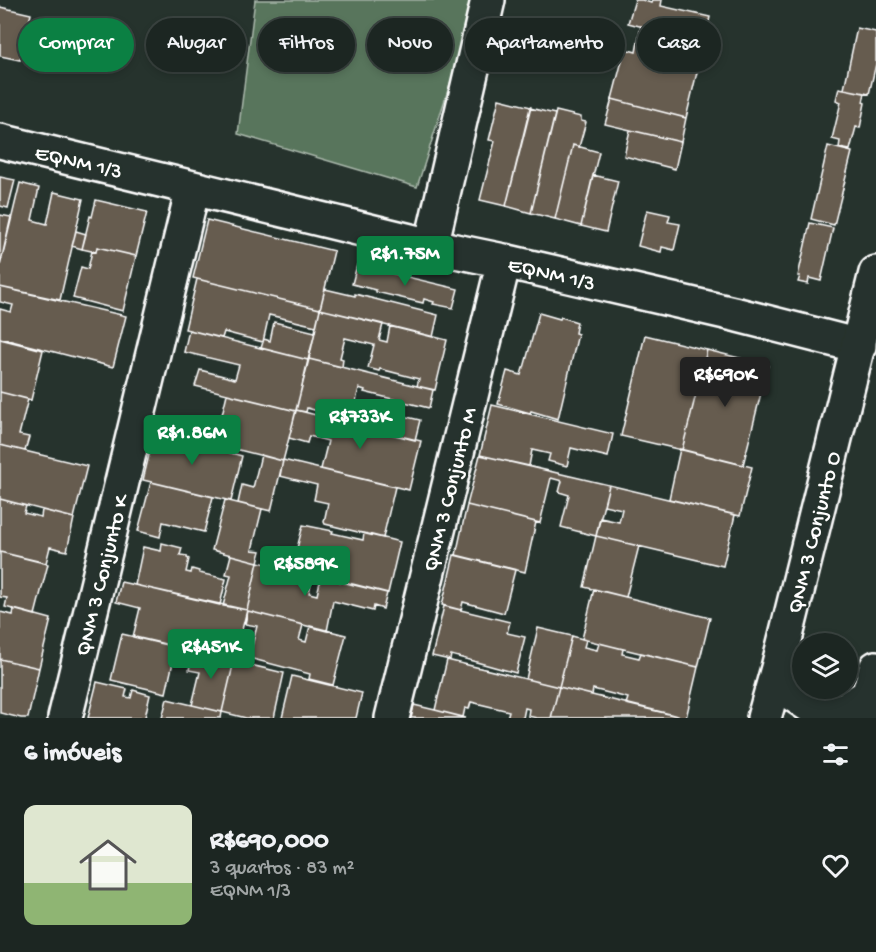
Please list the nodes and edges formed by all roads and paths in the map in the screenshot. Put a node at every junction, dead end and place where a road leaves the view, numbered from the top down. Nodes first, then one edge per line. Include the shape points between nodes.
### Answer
1 (488, 0) edge
2 (0, 141) edge
3 (193, 188) junction
4 (431, 246) junction
5 (504, 261) junction
6 (876, 273) edge
7 (859, 346) junction
8 (778, 668) junction
9 (870, 694) edge
10 (65, 718) edge
11 (392, 718) edge
12 (764, 718) edge

1 - 4 street
2 - 3 street, EQNM 1/3
3 - 4 street, EQNM 1/3
3 - 10 street, QNM 3 Conjunto K
4 - 5 street, EQNM 1/3
5 - 7 street, EQNM 1/3
5 - 11 street, QNM 3 Conjunto M
6 - 7 street, QNM 3 Conjunto O
7 - 8 street, QNM 3 Conjunto O
8 - 9 street via 791,693 815,709 843,710
8 - 12 street, QNM 3 Conjunto O

